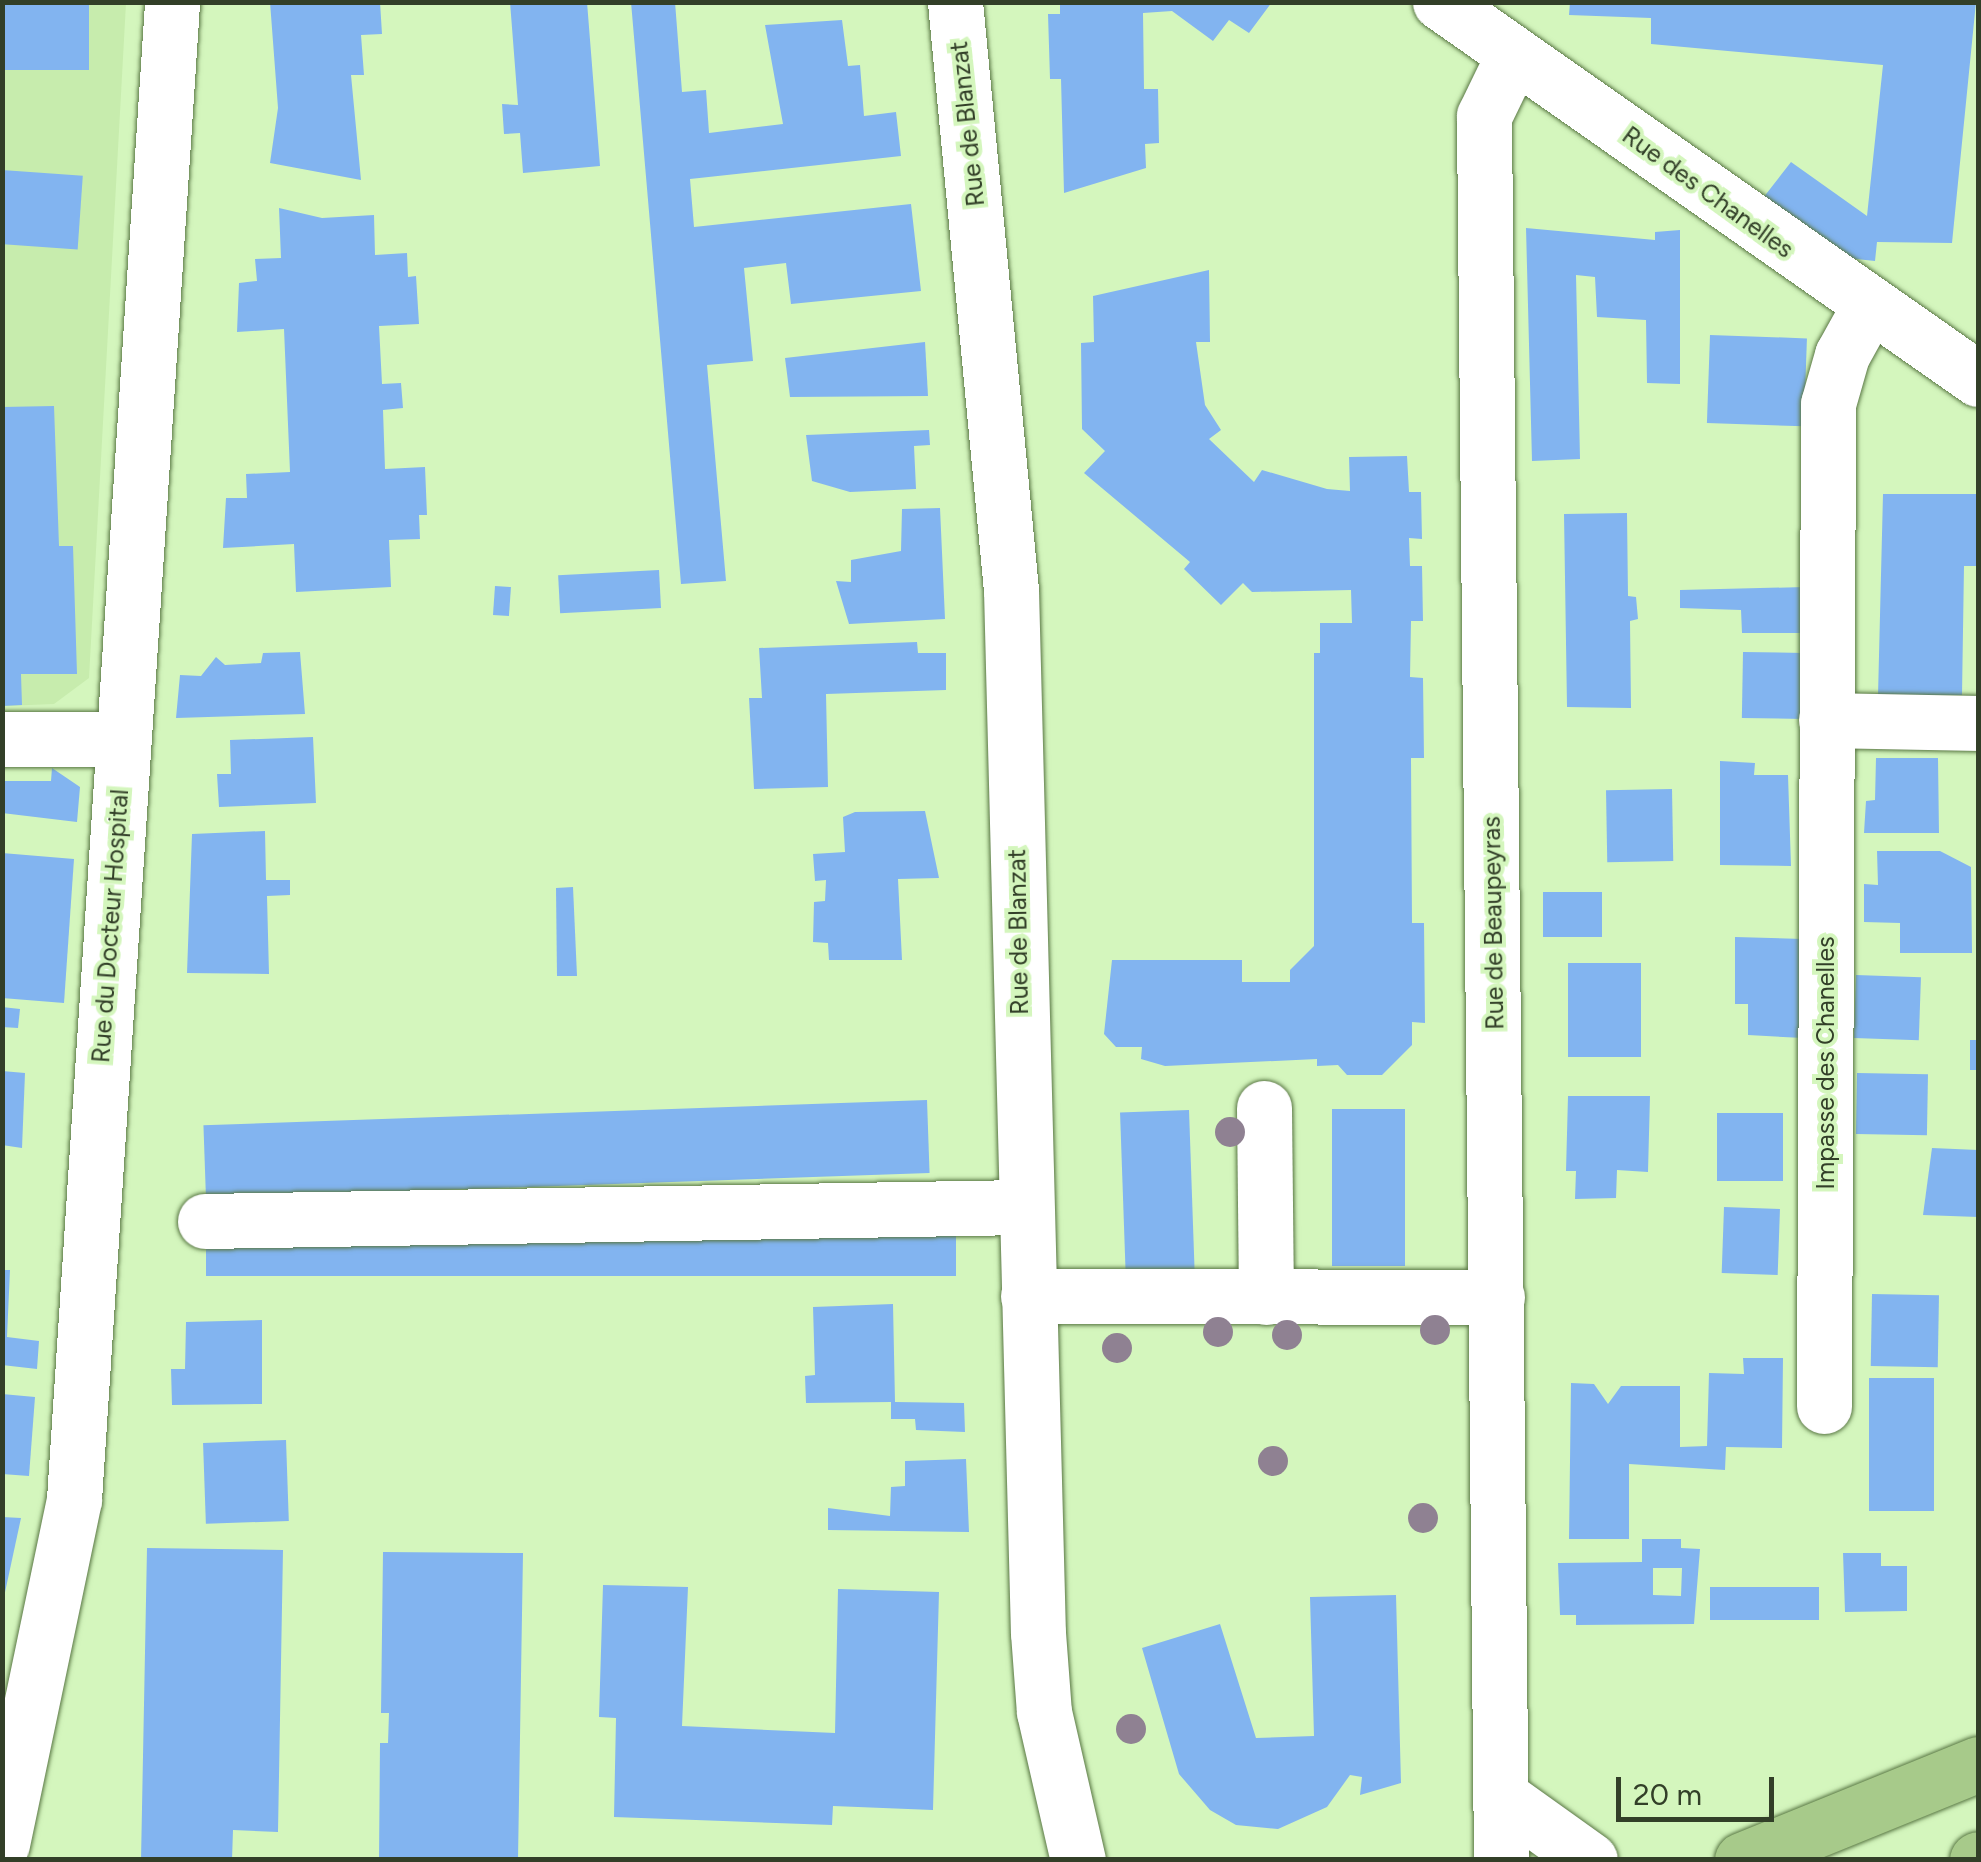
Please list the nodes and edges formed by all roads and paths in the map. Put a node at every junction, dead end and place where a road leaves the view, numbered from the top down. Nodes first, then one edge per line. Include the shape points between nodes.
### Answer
1 (172, 2) edge
2 (955, 2) edge
3 (1442, 3) edge
4 (1513, 56) junction
5 (1868, 308) junction
6 (1978, 380) edge
7 (1826, 720) junction
8 (1978, 722) edge
9 (122, 738) junction
10 (2, 739) edge
11 (1264, 1108) dead end
12 (1025, 1208) junction
13 (204, 1221) dead end
14 (1028, 1296) junction
15 (1266, 1297) junction
16 (1497, 1297) junction
17 (1824, 1406) dead end
18 (1978, 1764) edge
19 (1502, 1796) junction
20 (2, 1844) edge
21 (1078, 1860) edge
22 (1501, 1860) edge
23 (1590, 1860) edge
24 (1742, 1860) edge

1 - 9 street, Rue du Docteur Hospital
2 - 12 street, Rue de Blanzat via 1011,590
3 - 4 street, Rue des Chanelles
4 - 5 street, Rue des Chanelles
4 - 16 street, Rue de Beaupeyras via 1484,116
5 - 6 street, Rue des Chanelles
5 - 7 street, Impasse des Chanelles via 1828,404
7 - 8 street
7 - 17 street, Impasse des Chanelles
9 - 10 street
9 - 20 street, Rue du Docteur Hospital via 74,1499
11 - 15 street
12 - 13 street
12 - 14 street, Rue de Blanzat
14 - 15 street
14 - 21 street, Rue de Blanzat via 1044,1712
15 - 16 street
16 - 19 street, Rue de Beaupeyras
18 - 24 main road
19 - 22 street, Rue de Beaupeyras
19 - 23 street

